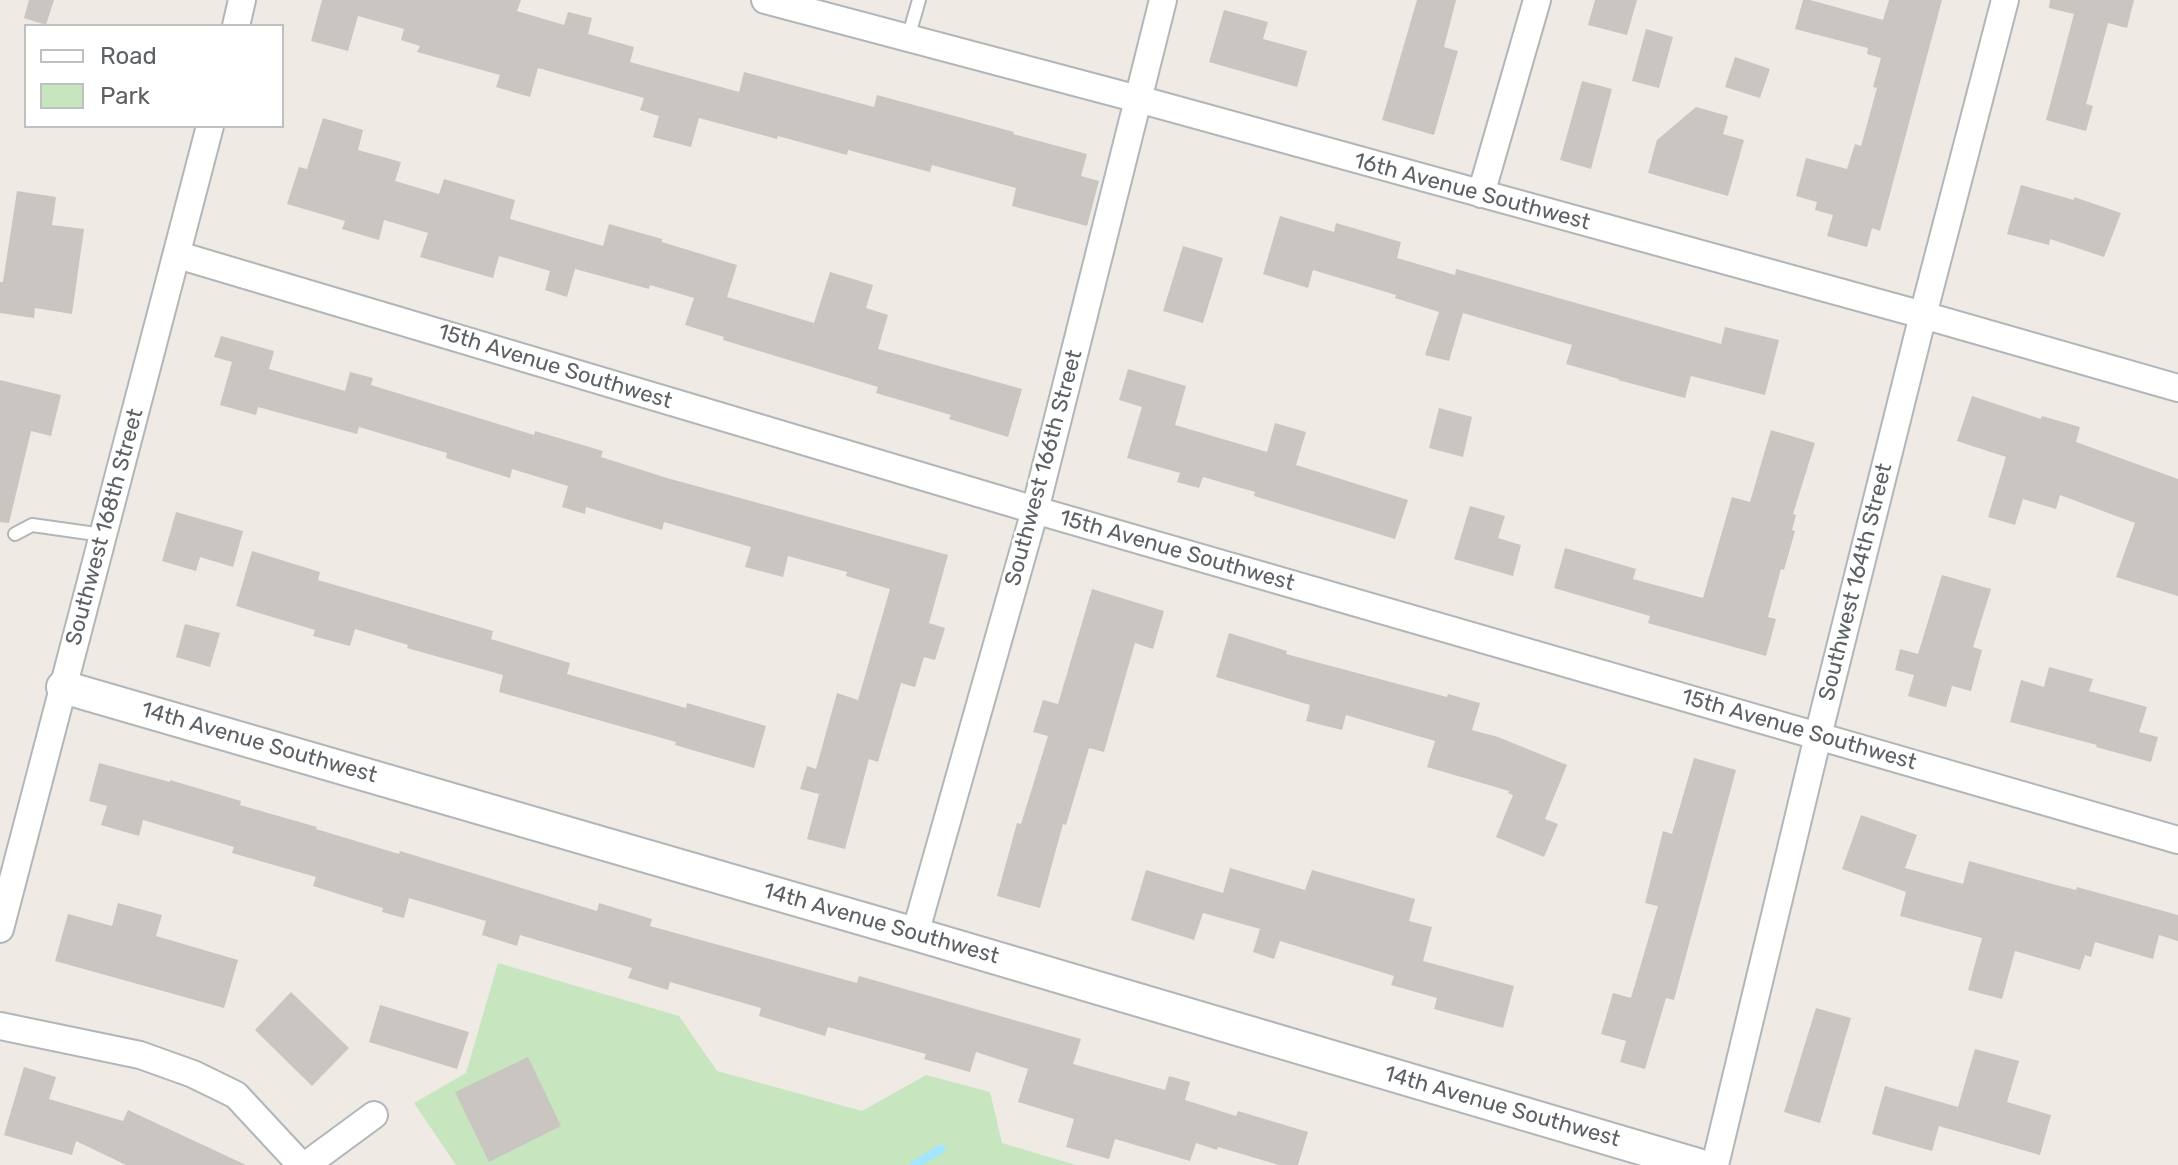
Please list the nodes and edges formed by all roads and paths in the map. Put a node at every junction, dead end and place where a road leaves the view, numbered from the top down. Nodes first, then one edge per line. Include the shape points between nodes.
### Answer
1 (242, 0) edge
2 (765, 0) edge
3 (919, 0) edge
4 (1163, 0) edge
5 (1537, 0) edge
6 (2005, 0) edge
7 (806, 5) edge
8 (236, 24) edge
9 (908, 38) junction
10 (1138, 99) junction
11 (210, 128) edge
12 (1481, 194) junction
13 (178, 255) junction
14 (1923, 315) junction
15 (2178, 388) edge
16 (1035, 510) junction
17 (15, 534) dead end
18 (103, 535) junction
19 (63, 687) junction
20 (1818, 736) junction
21 (2178, 840) edge
22 (0, 929) edge
23 (915, 934) junction
24 (0, 1026) edge
25 (374, 1115) dead end
26 (304, 1165) edge
27 (1698, 1165) edge
28 (1715, 1165) edge

1 - 8 street
2 - 7 street, 16th Avenue Southwest
3 - 9 lane
4 - 10 street, Southwest 166th Street
5 - 12 street
6 - 14 street, Southwest 164th Street
7 - 9 street, 16th Avenue Southwest
9 - 10 street, 16th Avenue Southwest
10 - 12 street, 16th Avenue Southwest
10 - 16 street, Southwest 166th Street
11 - 13 street, Southwest 168th Street
12 - 14 street, 16th Avenue Southwest
13 - 16 street, 15th Avenue Southwest
13 - 18 street, Southwest 168th Street
14 - 15 street, 16th Avenue Southwest
14 - 20 street, Southwest 164th Street
16 - 20 street, 15th Avenue Southwest
16 - 23 street, Southwest 166th Street
17 - 18 lane via 32,525
18 - 19 street, Southwest 168th Street
19 - 22 street, Southwest 168th Street
19 - 23 street, 14th Avenue Southwest
20 - 21 street, 15th Avenue Southwest
20 - 28 street, Southwest 164th Street
23 - 27 street, 14th Avenue Southwest
24 - 26 street via 140,1055 193,1074 236,1095
25 - 26 street

